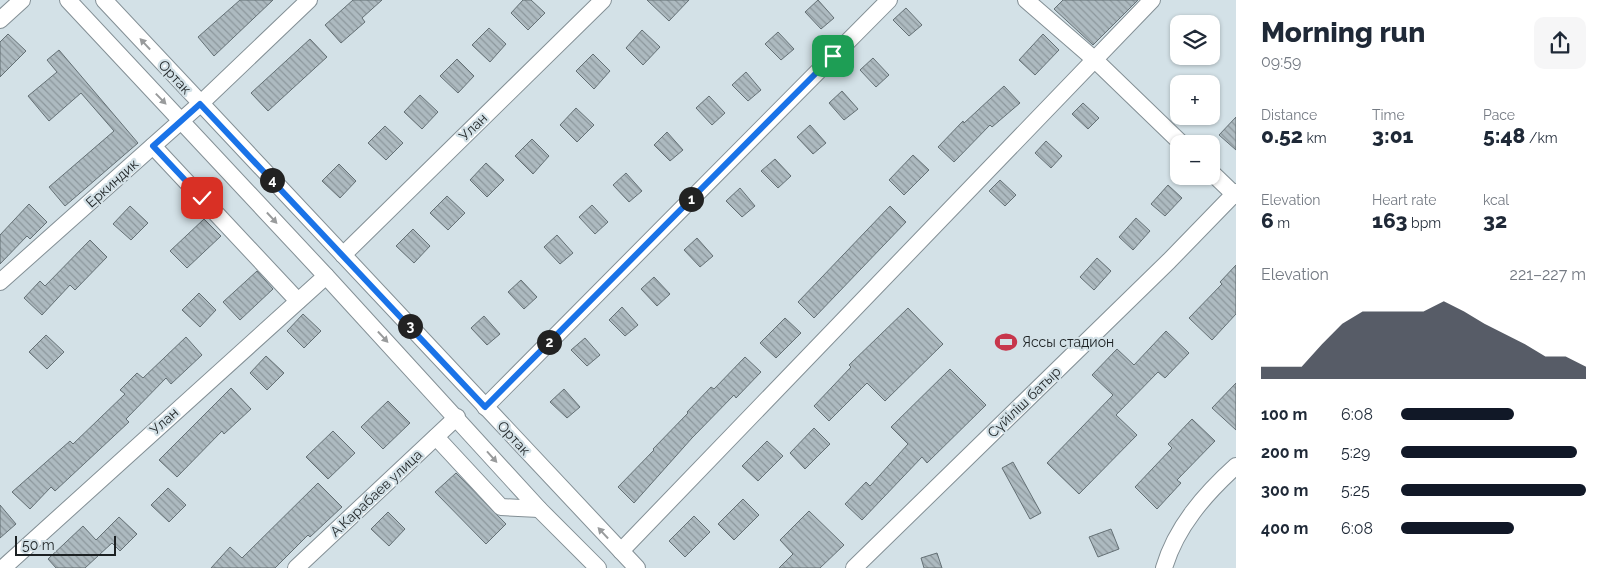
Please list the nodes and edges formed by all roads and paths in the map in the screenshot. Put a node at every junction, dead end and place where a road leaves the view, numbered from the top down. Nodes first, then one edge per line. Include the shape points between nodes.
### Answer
1 (22, 0) edge
2 (68, 0) edge
3 (104, 0) edge
4 (309, 0) edge
5 (603, 0) edge
6 (889, 0) edge
7 (1026, 0) edge
8 (1152, 0) edge
9 (0, 20) edge
10 (1094, 59) junction
11 (200, 104) junction
12 (182, 120) junction
13 (1173, 135) edge
14 (153, 146) junction
15 (1220, 180) edge
16 (1236, 194) edge
17 (343, 255) junction
18 (326, 276) junction
19 (0, 282) edge
20 (298, 301) junction
21 (485, 407) junction
22 (457, 417) junction
23 (436, 437) junction
24 (1236, 466) edge
25 (539, 509) junction
26 (621, 551) junction
27 (3, 568) edge
28 (296, 568) edge
29 (598, 568) edge
30 (637, 568) edge
31 (854, 568) edge
32 (1164, 568) edge

1 - 9 street
2 -> 12 street, Ортак
11 -> 3 street, Ортак
4 - 11 street, Еркиндик
5 - 17 street, Улан
6 - 21 street
7 - 10 street
8 - 10 street
10 - 13 street
10 - 26 street
11 - 12 street, Еркиндик
11 - 17 street, Ортак
12 - 14 street, Еркиндик
12 -> 18 street, Ортак
14 - 19 street, Еркиндик
14 - 20 street
15 - 16 street
16 - 31 street, Сүйіліш батыр
17 - 21 street, Ортак
18 - 20 street, Улан
18 -> 22 street, Ортак
20 - 27 street, Улан
26 -> 21 street, Ортак
22 - 23 street, А.Карабаев улица
22 -> 25 street, Ортак
23 - 25 street via 501,507
23 - 28 street, А.Карабаев улица
24 - 32 street via 1187,519
25 - 29 street, Ортак
26 - 30 street, Ортак

